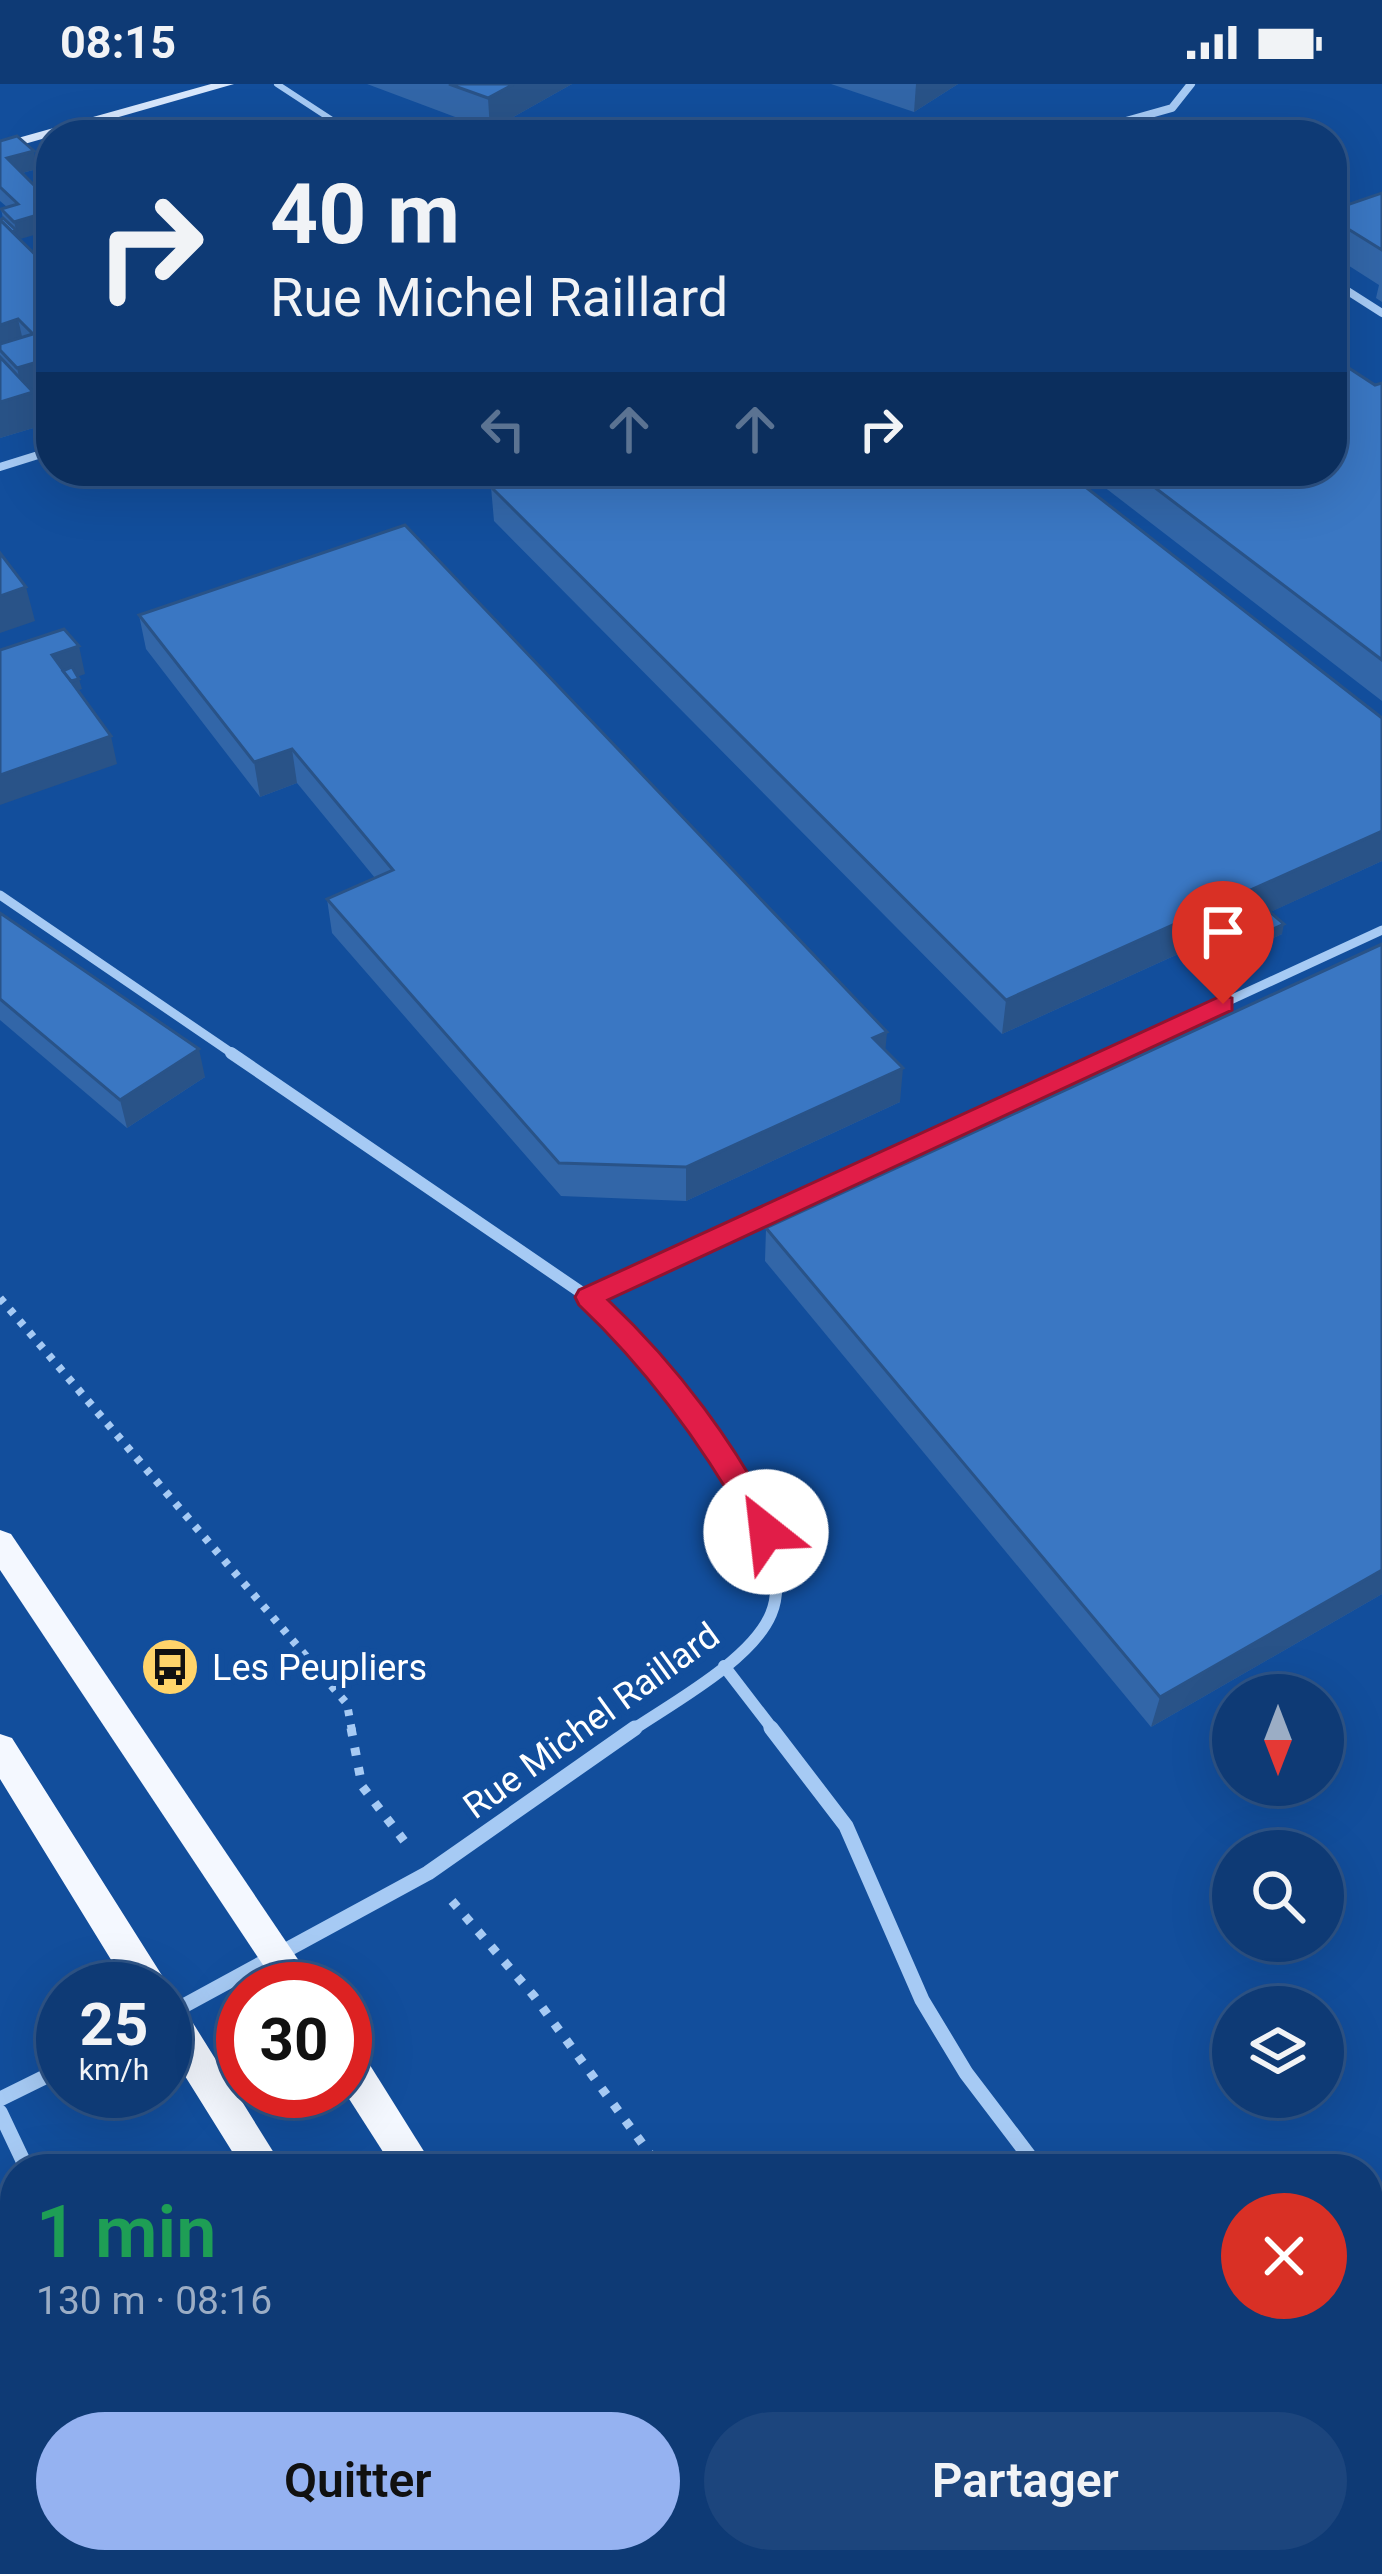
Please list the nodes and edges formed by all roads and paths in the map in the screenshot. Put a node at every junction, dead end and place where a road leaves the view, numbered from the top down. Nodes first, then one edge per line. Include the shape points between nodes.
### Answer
1 (227, 84) edge
2 (277, 84) edge
3 (1191, 84) edge
4 (97, 120) edge
5 (332, 120) edge
6 (1129, 120) edge
7 (36, 137) edge
8 (0, 147) edge
9 (1347, 291) edge
10 (1382, 313) edge
11 (36, 455) edge
12 (0, 466) edge
13 (0, 895) edge
14 (1382, 931) edge
15 (588, 1297) junction
16 (0, 1298) edge
17 (0, 1543) edge
18 (724, 1666) junction
19 (0, 1749) edge
20 (428, 1873) junction
21 (278, 1956) junction
22 (133, 1962) edge
23 (282, 1962) edge
24 (192, 1995) edge
25 (192, 2054) edge
26 (36, 2081) edge
27 (0, 2099) edge
28 (372, 2101) edge
29 (0, 2112) edge
30 (20, 2154) edge
31 (256, 2154) edge
32 (406, 2154) edge
33 (650, 2154) edge
34 (1028, 2154) edge

1 - 4 street
2 - 5 lane
3 - 6 street via 1172,108
7 - 8 street
9 - 10 street
11 - 12 street
13 - 15 street, Rue Michel Raillard
14 - 15 street
15 - 18 street, Rue Michel Raillard via 639,1346 730,1468 766,1532 778,1580 774,1607 759,1634
16 - 20 path via 347,1704 362,1786
17 - 21 main road
18 - 20 street, Rue Michel Raillard
18 - 34 street via 846,1826 922,2000
19 - 22 main road
20 - 21 street, Rue Michel Raillard
20 - 33 path via 534,1996
21 - 23 main road
21 - 24 street, Rue Michel Raillard
25 - 31 main road
26 - 27 street
28 - 32 main road
29 - 30 street

